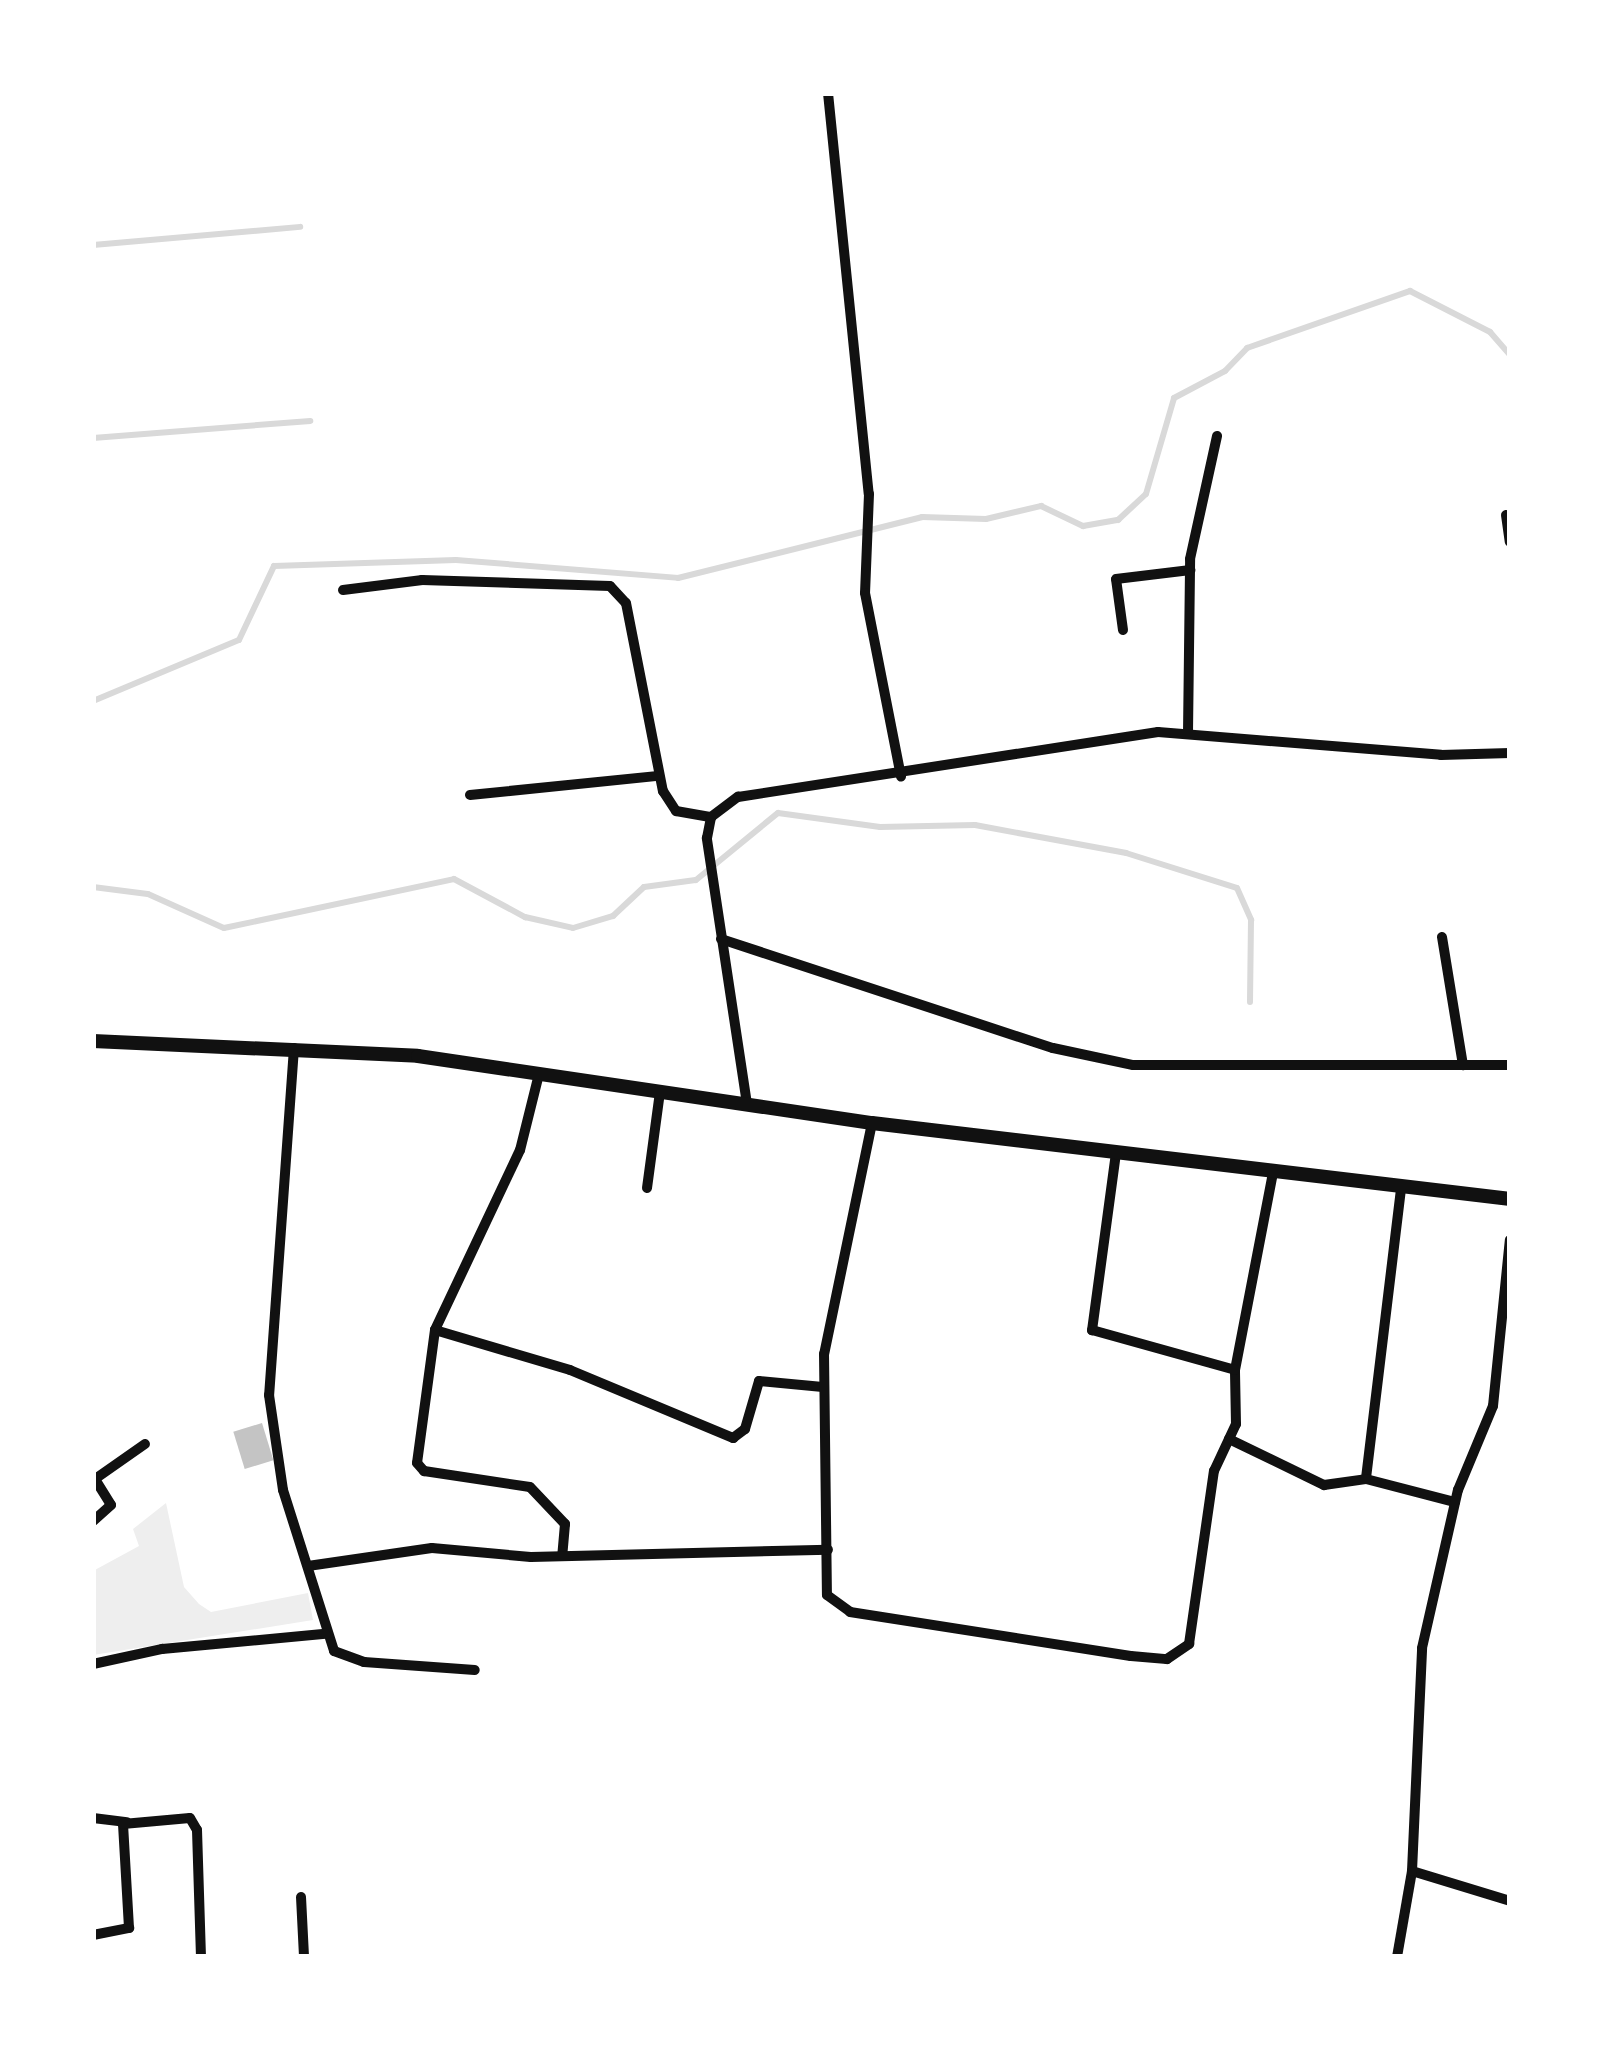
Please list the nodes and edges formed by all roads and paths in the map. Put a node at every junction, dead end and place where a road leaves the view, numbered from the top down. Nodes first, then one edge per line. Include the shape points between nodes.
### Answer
1 (828, 93) edge
2 (1217, 436) dead end
3 (1506, 515) dead end
4 (1510, 542) edge
5 (1190, 570) junction
6 (343, 590) dead end
7 (1123, 630) dead end
8 (1187, 734) junction
9 (1510, 753) edge
10 (658, 776) junction
11 (901, 777) junction
12 (470, 795) dead end
13 (711, 817) junction
14 (1442, 937) dead end
15 (721, 939) junction
16 (93, 1041) edge
17 (294, 1048) junction
18 (1463, 1065) junction
19 (1510, 1065) edge
20 (539, 1074) junction
21 (660, 1092) junction
22 (747, 1104) junction
23 (872, 1123) junction
24 (1116, 1153) junction
25 (1274, 1172) junction
26 (647, 1188) dead end
27 (1401, 1189) junction
28 (1510, 1199) edge
29 (1510, 1240) edge
30 (435, 1330) junction
31 (1235, 1370) junction
32 (824, 1387) junction
33 (1229, 1439) junction
34 (145, 1444) dead end
35 (94, 1477) edge
36 (1366, 1479) junction
37 (1455, 1502) junction
38 (93, 1522) edge
39 (828, 1550) junction
40 (562, 1556) junction
41 (308, 1566) junction
42 (325, 1634) junction
43 (93, 1664) edge
44 (475, 1670) dead end
45 (93, 1818) edge
46 (127, 1822) junction
47 (1412, 1871) junction
48 (301, 1898) dead end
49 (1510, 1901) edge
50 (93, 1935) edge
51 (201, 1957) edge
52 (304, 1957) edge
53 (1397, 1957) edge

1 - 11 street via 870,511 865,593
2 - 5 street
3 - 4 street
5 - 7 street via 1116,579
5 - 8 street
6 - 10 street via 422,580 610,586 626,603
8 - 9 street via 1441,755
8 - 11 street via 1134,734
10 - 12 street
10 - 13 street via 676,811
11 - 13 street via 737,797
13 - 15 street
14 - 18 street
15 - 18 street via 1092,1058 1156,1067
15 - 22 street
16 - 17 street
17 - 20 street
17 - 41 street via 270,1422
18 - 19 street
20 - 21 street
20 - 30 street via 520,1150
21 - 22 street
21 - 26 street
22 - 23 street
23 - 24 street
23 - 32 street
24 - 25 street
24 - 31 street via 1092,1330
25 - 27 street
25 - 31 street
27 - 28 street
27 - 36 street
29 - 37 street via 1493,1406
30 - 32 street via 570,1370 733,1438 745,1429 759,1382
30 - 40 street via 417,1463 424,1471 530,1486 565,1524
31 - 33 street
32 - 39 street
33 - 36 street via 1310,1481
33 - 39 street via 1214,1471 1189,1644 1167,1659 850,1612 827,1595
34 - 35 street
35 - 38 street via 112,1505
36 - 37 street
37 - 47 street via 1416,1689
39 - 40 street
40 - 41 street via 432,1548
41 - 42 street
42 - 43 street via 162,1649
42 - 44 street via 334,1651 355,1660
45 - 46 street
46 - 50 street via 128,1928
46 - 51 street via 190,1818 196,1825
47 - 49 street
47 - 53 street
48 - 52 street

